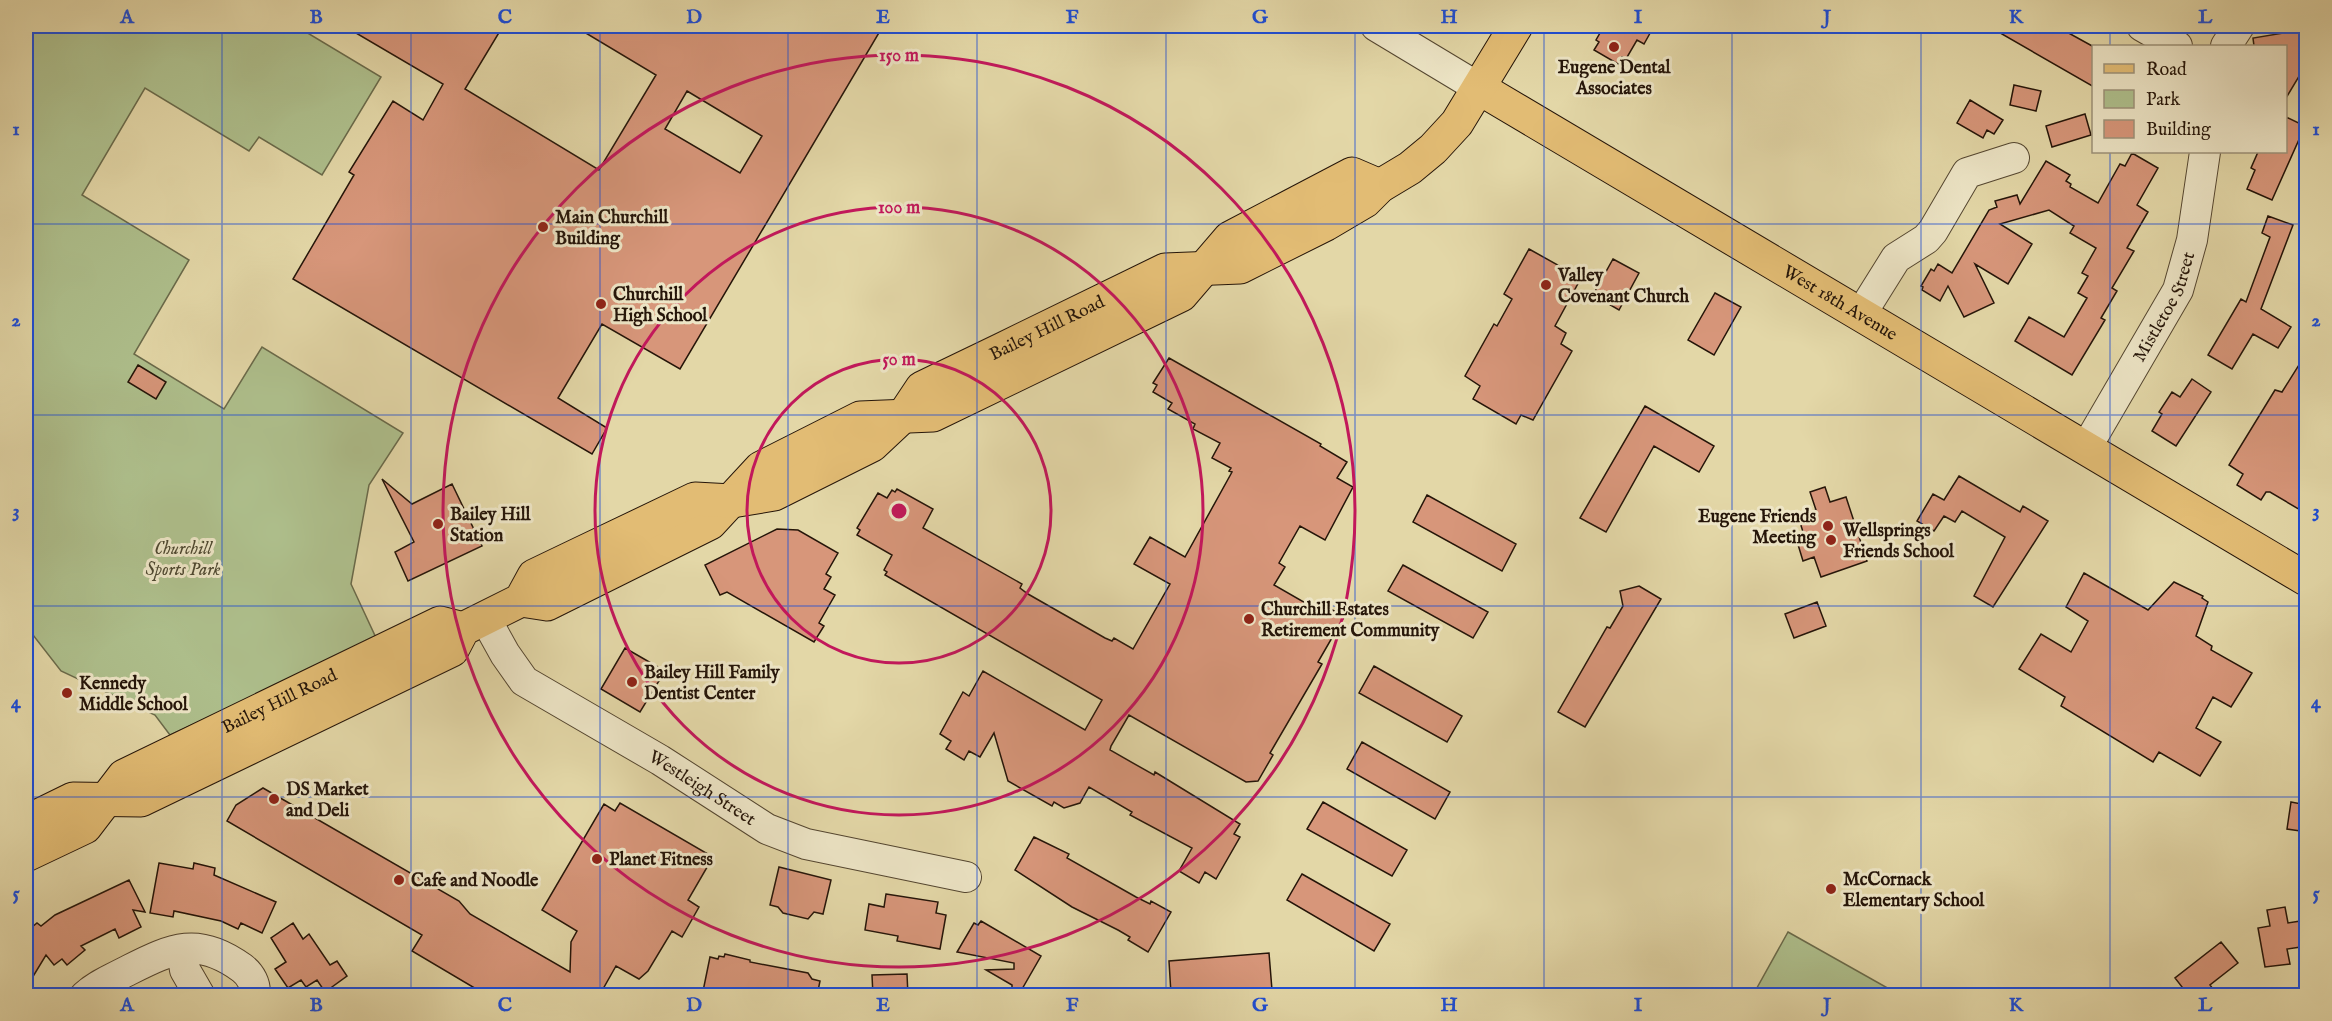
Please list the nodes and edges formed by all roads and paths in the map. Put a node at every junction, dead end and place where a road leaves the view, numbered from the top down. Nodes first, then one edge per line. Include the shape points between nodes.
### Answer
1 (1376, 26) edge
2 (1516, 26) edge
3 (2142, 26) edge
4 (2239, 26) edge
5 (2175, 45) edge
6 (2227, 45) edge
7 (1479, 88) junction
8 (2205, 153) edge
9 (2014, 158) dead end
10 (1861, 314) junction
11 (2086, 448) junction
12 (2307, 579) edge
13 (474, 624) junction
14 (293, 693) junction
15 (285, 729) junction
16 (104, 801) junction
17 (26, 822) edge
18 (26, 855) edge
19 (966, 877) dead end
20 (182, 950) junction
21 (85, 996) edge
22 (200, 996) edge
23 (254, 996) edge

1 - 7 street, West 18th Avenue
2 - 7 main road, Bailey Hill Road
3 - 5 street
4 - 6 street
7 - 10 main road, West 18th Avenue
7 - 13 main road, Bailey Hill Road via 1457,123 1433,149 1380,186 1352,174 1230,238 1203,270 1165,270 922,388 904,415 860,418 785,455 761,468 732,501 695,499 534,576 521,600
8 - 11 street, Mistletoe Street via 2192,240 2178,290
9 - 10 street via 1967,173 1933,231 1896,258
10 - 11 main road, West 18th Avenue
11 - 12 main road, West 18th Avenue
13 - 14 main road, Bailey Hill Road via 440,623
13 - 15 main road, Bailey Hill Road via 452,650
13 - 19 street, Westleigh Street via 505,654 524,681 660,760 767,829 807,844
14 - 15 main road via 284,719
14 - 16 main road, Bailey Hill Road via 124,776
15 - 16 main road, Bailey Hill Road via 141,800
16 - 17 main road, Bailey Hill Road via 74,799
16 - 18 main road, Bailey Hill Road via 85,827
20 - 21 street via 167,951 96,986
20 - 22 street via 185,970
20 - 23 street via 201,949 226,957 249,973

